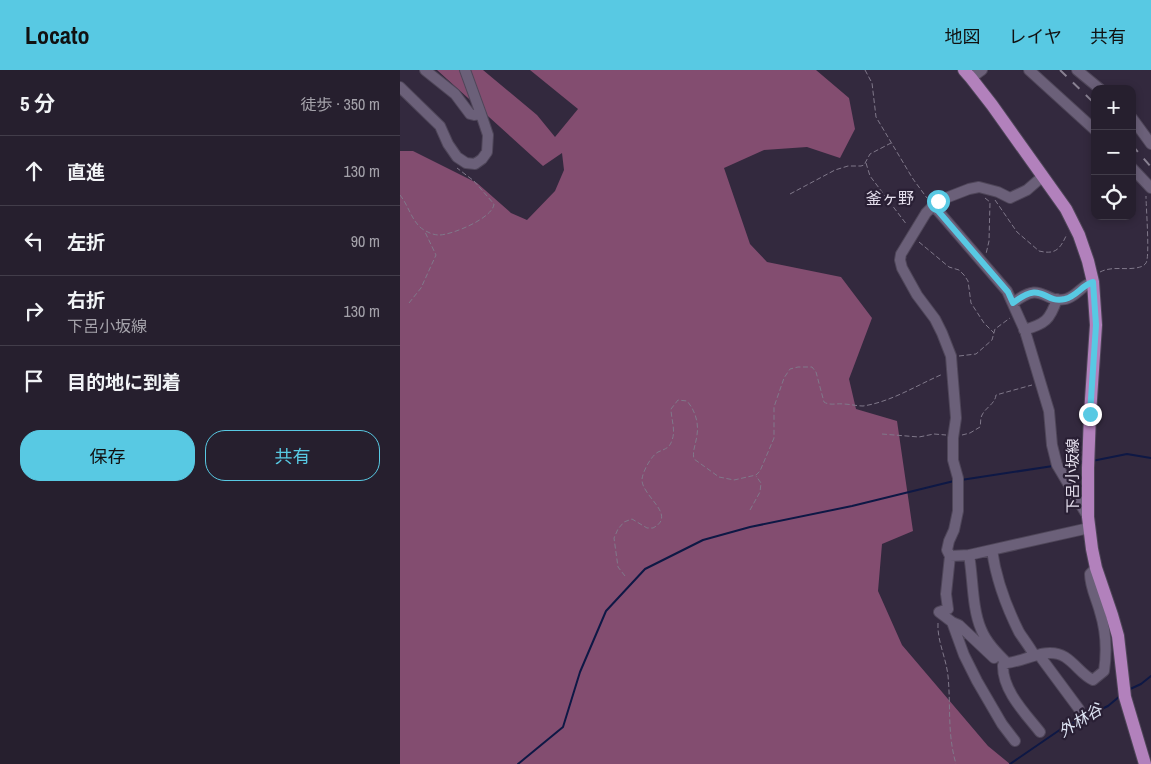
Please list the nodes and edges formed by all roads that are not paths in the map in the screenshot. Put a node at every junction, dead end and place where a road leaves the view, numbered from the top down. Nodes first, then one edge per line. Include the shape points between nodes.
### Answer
1 (425, 70) edge
2 (437, 70) edge
3 (465, 70) edge
4 (982, 70) edge
5 (1029, 70) edge
6 (1077, 70) edge
7 (968, 74) edge
8 (1095, 85) edge
9 (400, 87) edge
10 (455, 94) junction
11 (481, 114) junction
12 (1136, 123) edge
13 (1091, 126) edge
14 (1151, 144) edge
15 (1136, 172) edge
16 (1043, 176) junction
17 (1150, 187) edge
18 (933, 205) junction
19 (1092, 278) junction
20 (1057, 299) junction
21 (1015, 307) junction
22 (1024, 330) junction
23 (1089, 522) junction
24 (992, 550) junction
25 (969, 555) junction
26 (950, 556) junction
27 (1096, 568) junction
28 (952, 622) junction
29 (1037, 655) junction
30 (1005, 664) junction
31 (1079, 709) dead end
32 (1040, 732) dead end
33 (1015, 742) dead end
34 (1145, 764) edge

1 - 10 street
2 - 10 street
3 - 11 street
4 - 7 street
5 - 13 street
6 - 8 street
7 - 16 main road, 下呂小坂線
9 - 11 street via 436,122 457,157 466,163 475,164 487,152 488,135
10 - 11 street via 470,114
12 - 14 street
15 - 17 street
16 - 18 street via 1027,190 1010,198 979,187
16 - 19 main road, 下呂小坂線 via 1076,228
18 - 21 street via 1008,292
18 - 26 street via 900,260 935,319 951,356 956,424 953,460 958,481 958,510 947,550
19 - 20 street via 1069,298
19 - 23 main road, 下呂小坂線 via 1096,325 1090,414
20 - 21 street via 1034,292 1025,294
20 - 22 street via 1049,318 1041,325
21 - 22 street
22 - 23 street via 1049,411 1057,465
23 - 24 street
23 - 27 main road, 下呂小坂線
24 - 25 street
24 - 29 street via 995,571 1011,616
25 - 26 street
25 - 30 street via 980,628
26 - 28 street via 946,594 948,609 939,612
27 - 29 street via 1090,574 1090,580 1105,632 1104,671 1093,680 1065,657 1051,652
27 - 34 main road, 下呂小坂線 via 1116,629 1125,697
28 - 30 street via 960,625
28 - 33 street via 977,681
29 - 30 street
29 - 31 street
30 - 32 street via 1002,672 1008,689

